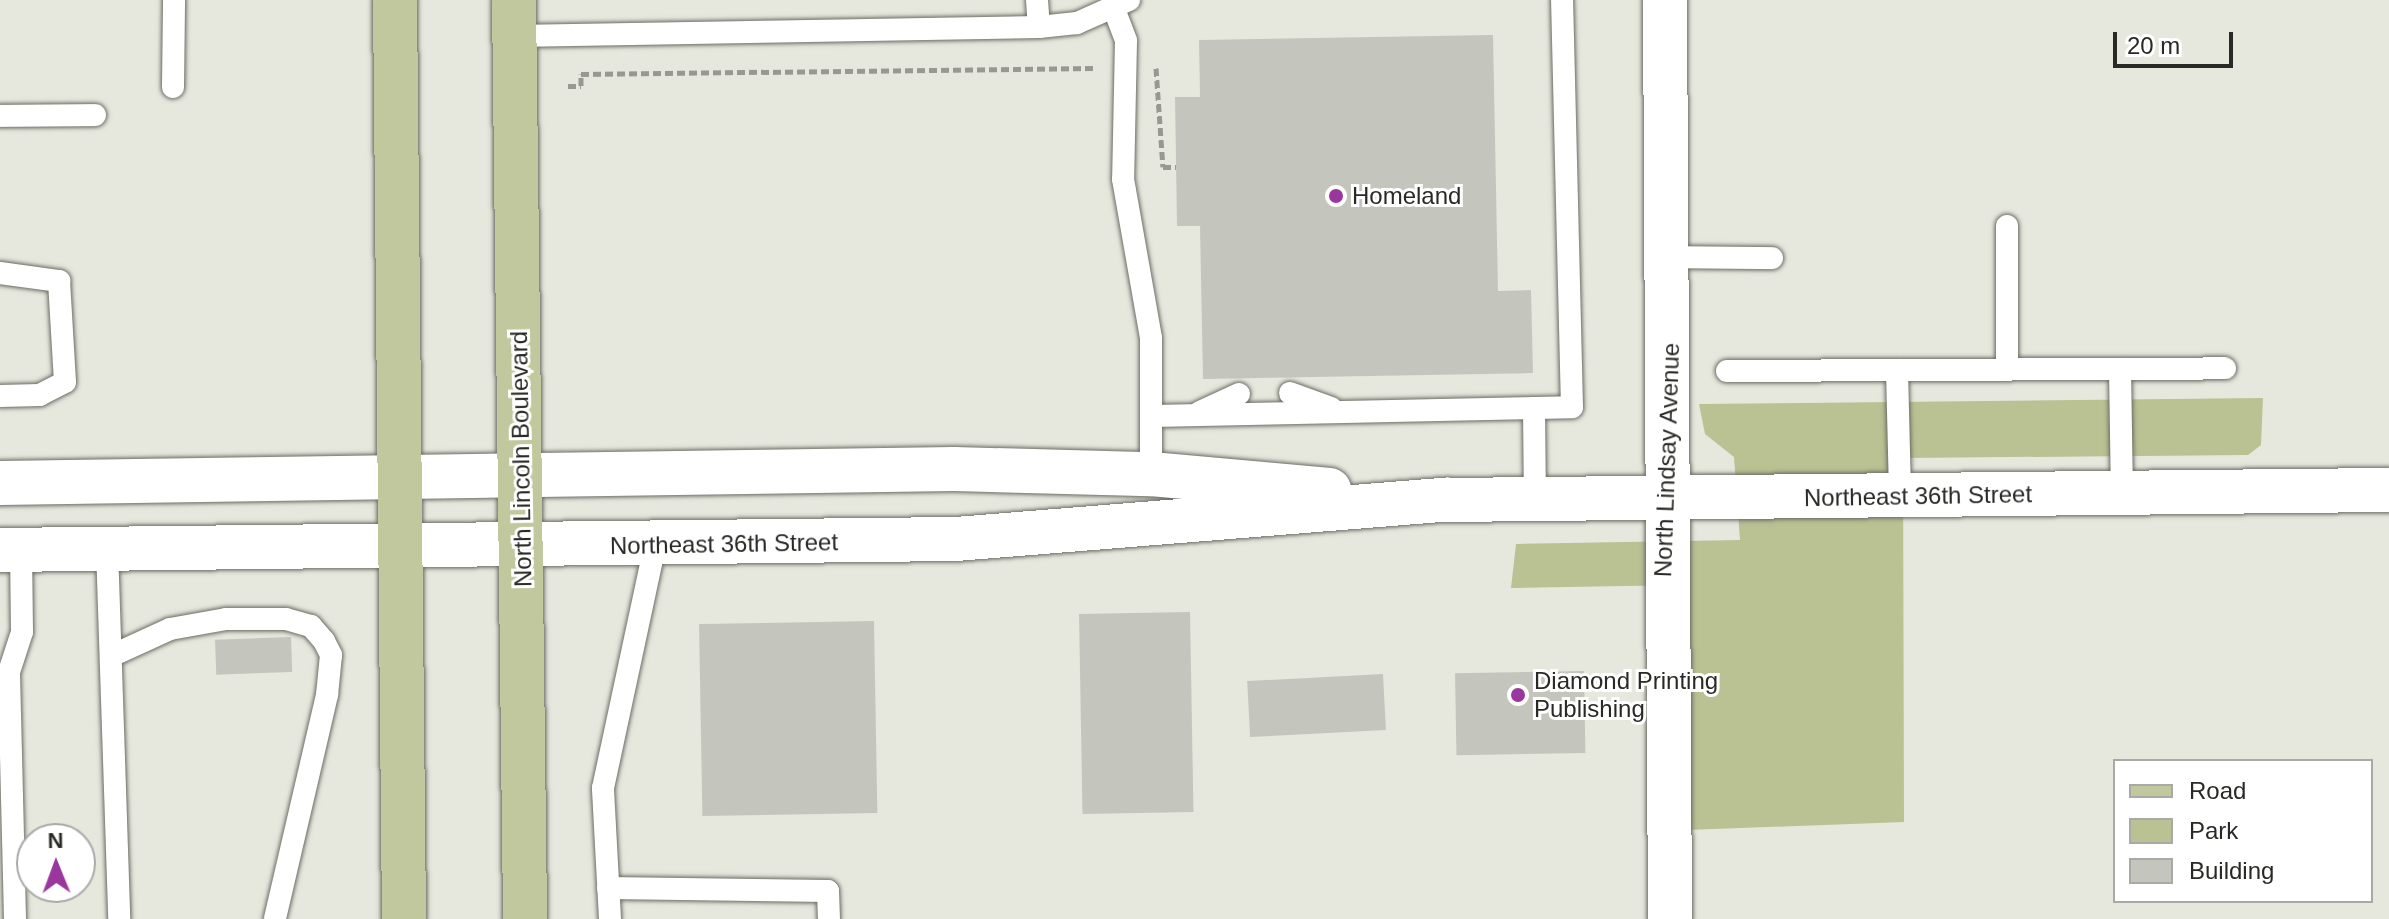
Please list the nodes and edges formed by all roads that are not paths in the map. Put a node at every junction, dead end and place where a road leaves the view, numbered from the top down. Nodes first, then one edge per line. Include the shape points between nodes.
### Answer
1 (174, 0) edge
2 (395, 0) edge
3 (1037, 0) edge
4 (1562, 0) edge
5 (1665, 0) edge
6 (1122, 4) edge
7 (514, 18) edge
8 (1039, 27) junction
9 (173, 87) dead end
10 (95, 115) dead end
11 (0, 116) edge
12 (2007, 226) dead end
13 (1670, 257) junction
14 (1772, 258) dead end
15 (0, 273) edge
16 (2225, 368) dead end
17 (2120, 369) junction
18 (1897, 370) junction
19 (2007, 370) junction
20 (1727, 371) dead end
21 (1290, 393) dead end
22 (1239, 394) dead end
23 (0, 396) edge
24 (1534, 408) junction
25 (1344, 413) junction
26 (1152, 416) junction
27 (1191, 416) junction
28 (1151, 474) junction
29 (398, 477) junction
30 (522, 478) junction
31 (0, 483) edge
32 (2389, 490) edge
33 (2122, 493) junction
34 (1900, 496) junction
35 (1667, 499) junction
36 (1446, 500) junction
37 (1535, 500) junction
38 (399, 545) junction
39 (655, 545) junction
40 (107, 548) junction
41 (524, 548) junction
42 (10, 550) edge
43 (111, 656) junction
44 (4, 672) edge
45 (608, 888) junction
46 (15, 919) edge
47 (119, 919) edge
48 (275, 919) edge
49 (404, 919) edge
50 (525, 919) edge
51 (610, 919) edge
52 (829, 919) edge
53 (1670, 919) edge

1 - 9 lane
2 - 29 main road
3 - 8 lane
4 - 24 lane via 1572,407
5 - 13 main road, North Lindsay Avenue
6 - 8 lane
6 - 26 lane via 1127,68 1123,179 1147,290
7 - 8 lane
7 - 30 main road, North Lincoln Boulevard
10 - 11 lane
12 - 19 lane
13 - 14 lane
13 - 35 main road, North Lindsay Avenue
15 - 23 lane via 59,281 65,382 40,395
16 - 17 lane
17 - 19 lane
17 - 33 lane
18 - 19 lane
18 - 20 lane
18 - 34 lane
21 - 25 lane
22 - 27 lane
24 - 25 lane
24 - 37 lane
25 - 27 lane
26 - 27 lane
26 - 28 lane
28 - 30 main road, Northeast 36th Street via 954,469
28 - 36 main road, Northeast 36th Street
29 - 30 main road, Northeast 36th Street
29 - 31 main road, Northeast 36th Street
29 - 38 main road
30 - 41 main road, North Lincoln Boulevard
32 - 33 main road, Northeast 36th Street
33 - 34 main road, Northeast 36th Street
34 - 35 main road, Northeast 36th Street
35 - 37 main road, Northeast 36th Street
35 - 53 main road, North Lindsay Avenue
36 - 37 main road, Northeast 36th Street
36 - 39 main road, Northeast 36th Street via 971,539
38 - 40 main road, Northeast 36th Street
38 - 41 main road, Northeast 36th Street
38 - 49 main road
39 - 41 main road, Northeast 36th Street
39 - 45 lane via 603,788
40 - 42 main road, Northeast 36th Street
40 - 43 lane
41 - 50 main road, North Lincoln Boulevard
42 - 44 lane via 22,632
43 - 47 lane
43 - 48 lane via 170,629 226,619 286,619 311,626 324,641 331,655 327,695
44 - 46 lane
45 - 51 lane
45 - 52 lane via 828,891

